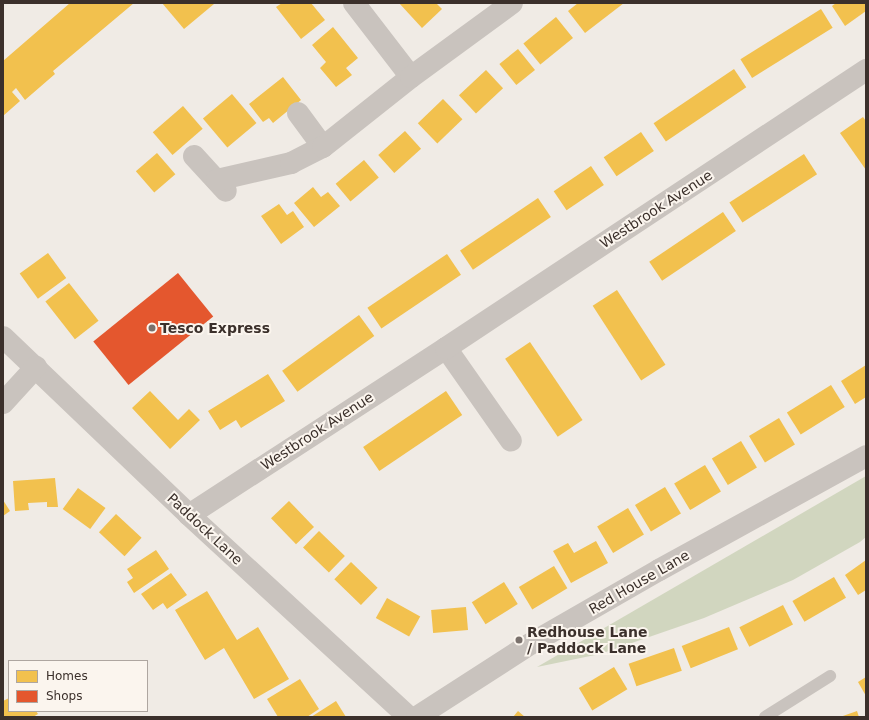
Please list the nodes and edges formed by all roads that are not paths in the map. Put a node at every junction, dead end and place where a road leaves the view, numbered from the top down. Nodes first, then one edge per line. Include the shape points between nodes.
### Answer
1 (354, 3) edge
2 (512, 3) edge
3 (866, 70) edge
4 (411, 77) junction
5 (298, 114) dead end
6 (323, 147) junction
7 (194, 156) dead end
8 (3, 337) edge
9 (446, 348) junction
10 (36, 367) junction
11 (3, 403) edge
12 (511, 441) dead end
13 (866, 456) edge
14 (189, 515) junction
15 (830, 676) dead end
16 (409, 717) edge
17 (417, 717) edge
18 (765, 717) edge

1 - 4 street
2 - 4 street via 471,22
3 - 9 street, Westbrook Avenue
4 - 6 street
5 - 6 street
6 - 7 street via 290,163 222,186
8 - 10 street, Paddock Lane
9 - 12 street
9 - 14 street, Westbrook Avenue
10 - 11 street
10 - 14 street, Paddock Lane
13 - 17 street, Red House Lane via 545,636
14 - 16 street, Paddock Lane
15 - 18 lane

